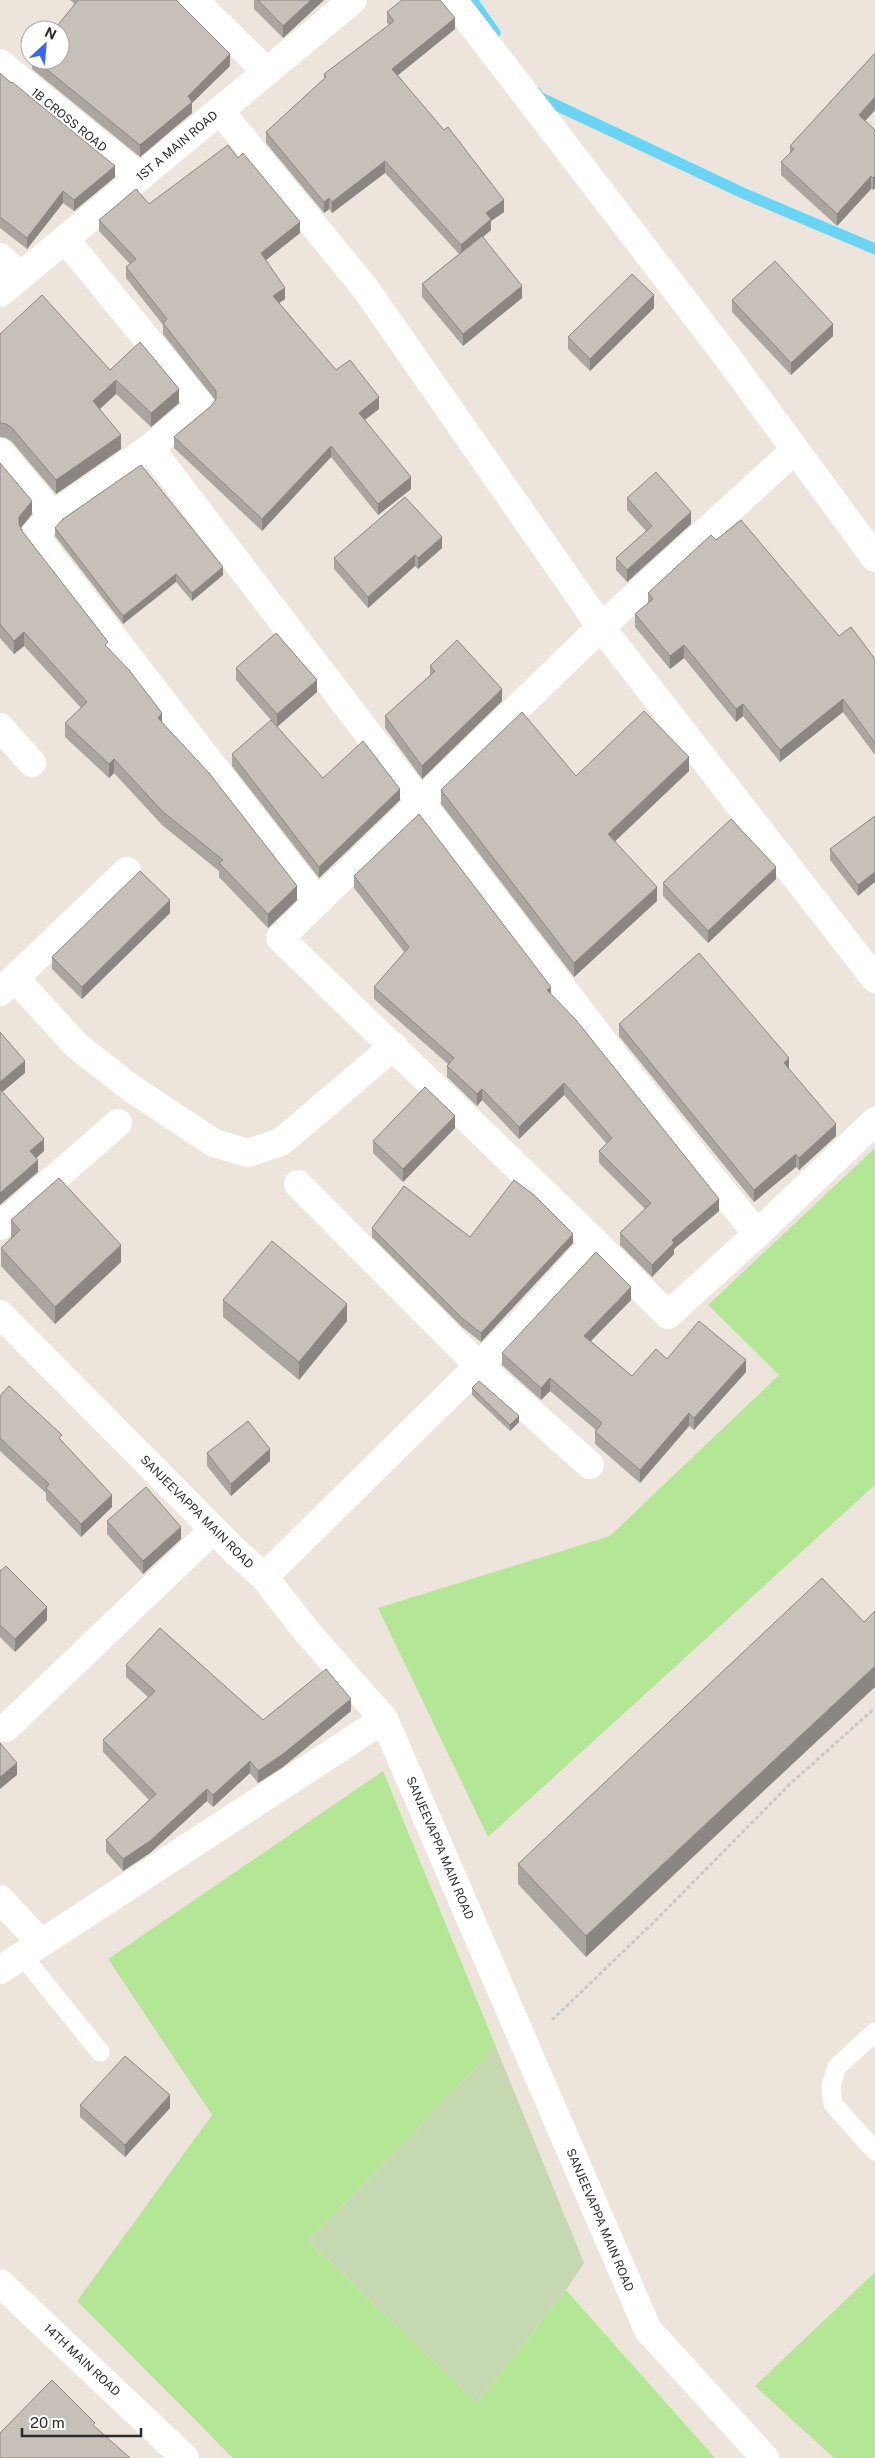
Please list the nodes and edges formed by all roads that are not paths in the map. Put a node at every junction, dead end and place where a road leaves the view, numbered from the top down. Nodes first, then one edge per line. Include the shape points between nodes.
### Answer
1 (194, 0) edge
2 (353, 0) edge
3 (453, 0) edge
4 (0, 63) edge
5 (267, 72) junction
6 (220, 111) junction
7 (140, 177) junction
8 (65, 239) junction
9 (0, 257) edge
10 (10, 284) edge
11 (150, 448) junction
12 (795, 450) junction
13 (0, 452) edge
14 (53, 515) junction
15 (875, 558) edge
16 (601, 627) junction
17 (0, 727) edge
18 (32, 763) dead end
19 (420, 802) junction
20 (127, 871) dead end
21 (318, 902) junction
22 (875, 979) edge
23 (8, 985) edge
24 (394, 1046) junction
25 (875, 1121) edge
26 (118, 1123) dead end
27 (298, 1184) dead end
28 (0, 1226) edge
29 (757, 1234) junction
30 (595, 1242) junction
31 (0, 1314) edge
32 (478, 1365) junction
33 (590, 1465) dead end
34 (213, 1530) junction
35 (264, 1577) junction
36 (384, 1719) junction
37 (6, 1728) dead end
38 (0, 1898) edge
39 (21, 1956) edge
40 (875, 2032) edge
41 (100, 2052) dead end
42 (875, 2151) edge
43 (0, 2284) edge
44 (185, 2458) edge
45 (765, 2458) edge

1 - 5 street
2 - 5 street, 1ST A MAIN ROAD
3 - 12 street
4 - 7 street, 1B CROSS ROAD
5 - 6 street, 1ST A MAIN ROAD
6 - 7 street, 1ST A MAIN ROAD
6 - 16 street via 365,288
7 - 8 street, 1ST A MAIN ROAD
8 - 10 street, 1ST A MAIN ROAD
8 - 11 street via 200,405
9 - 10 street
11 - 14 street
11 - 19 street
12 - 15 street
12 - 16 street
13 - 14 street
14 - 21 street via 34,535
16 - 19 street
16 - 22 street
17 - 18 street
19 - 21 street
19 - 29 street via 619,1062
20 - 23 street
21 - 24 street via 280,938
23 - 24 street via 131,1088 214,1143 248,1153 281,1142
24 - 30 street
25 - 29 street
26 - 28 street
27 - 32 street
29 - 30 street via 668,1315
30 - 32 street via 519,1326
31 - 34 street, SANJEEVAPPA MAIN ROAD
32 - 33 street
32 - 35 street
34 - 35 street, SANJEEVAPPA MAIN ROAD
34 - 37 street
35 - 36 street, SANJEEVAPPA MAIN ROAD via 308,1633
36 - 39 street
36 - 45 street, SANJEEVAPPA MAIN ROAD via 648,2330
38 - 39 street
39 - 41 lane
40 - 42 lane via 837,2067 831,2086 833,2104
43 - 44 street, 14TH MAIN ROAD

